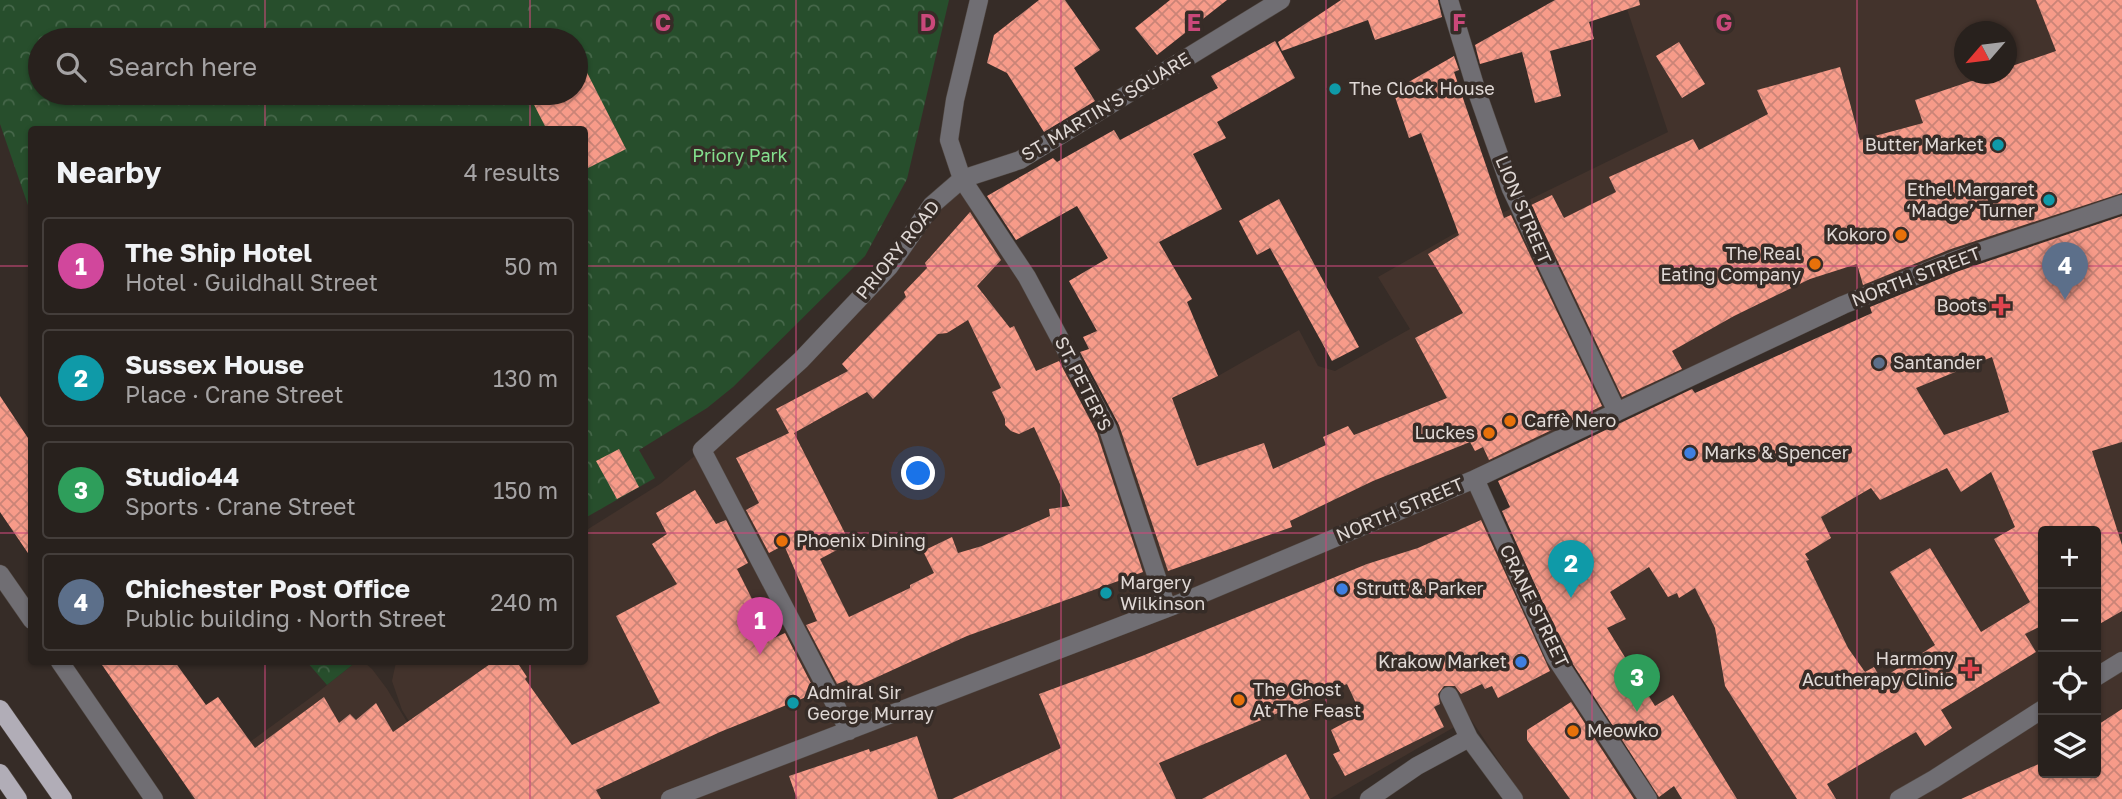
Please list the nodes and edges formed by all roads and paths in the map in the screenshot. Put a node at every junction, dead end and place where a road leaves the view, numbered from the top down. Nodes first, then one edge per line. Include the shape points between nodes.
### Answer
1 (979, 0) edge
2 (1281, 0) edge
3 (1449, 0) edge
4 (962, 179) junction
5 (2122, 204) edge
6 (1617, 412) junction
7 (1475, 479) junction
8 (0, 574) edge
9 (1167, 608) junction
10 (28, 614) edge
11 (2122, 661) edge
12 (62, 665) edge
13 (2101, 674) edge
14 (1449, 696) dead end
15 (0, 709) edge
16 (2038, 712) edge
17 (849, 731) junction
18 (1469, 738) junction
19 (0, 773) edge
20 (18, 799) edge
21 (63, 799) edge
22 (154, 799) edge
23 (670, 799) edge
24 (1369, 799) edge
25 (1514, 799) edge
26 (1647, 799) edge
27 (1899, 799) edge

1 - 4 street via 949,140
2 - 4 street, ST. MARTIN'S SQUARE via 1020,160
3 - 6 street, LION STREET via 1511,189
4 - 9 street, ST. PETER'S via 1027,277 1095,401
4 - 17 street, PRIORY ROAD via 932,205 889,267 702,450
5 - 6 street, NORTH STREET via 1955,260 1843,306
6 - 7 street, NORTH STREET
7 - 9 street, NORTH STREET
7 - 26 street, CRANE STREET via 1555,657
8 - 10 street
9 - 17 street, NORTH STREET
11 - 13 street
12 - 22 street
14 - 18 street
15 - 21 main road
16 - 27 street
17 - 23 street, NORTH STREET
18 - 24 street
18 - 25 street
19 - 20 main road

